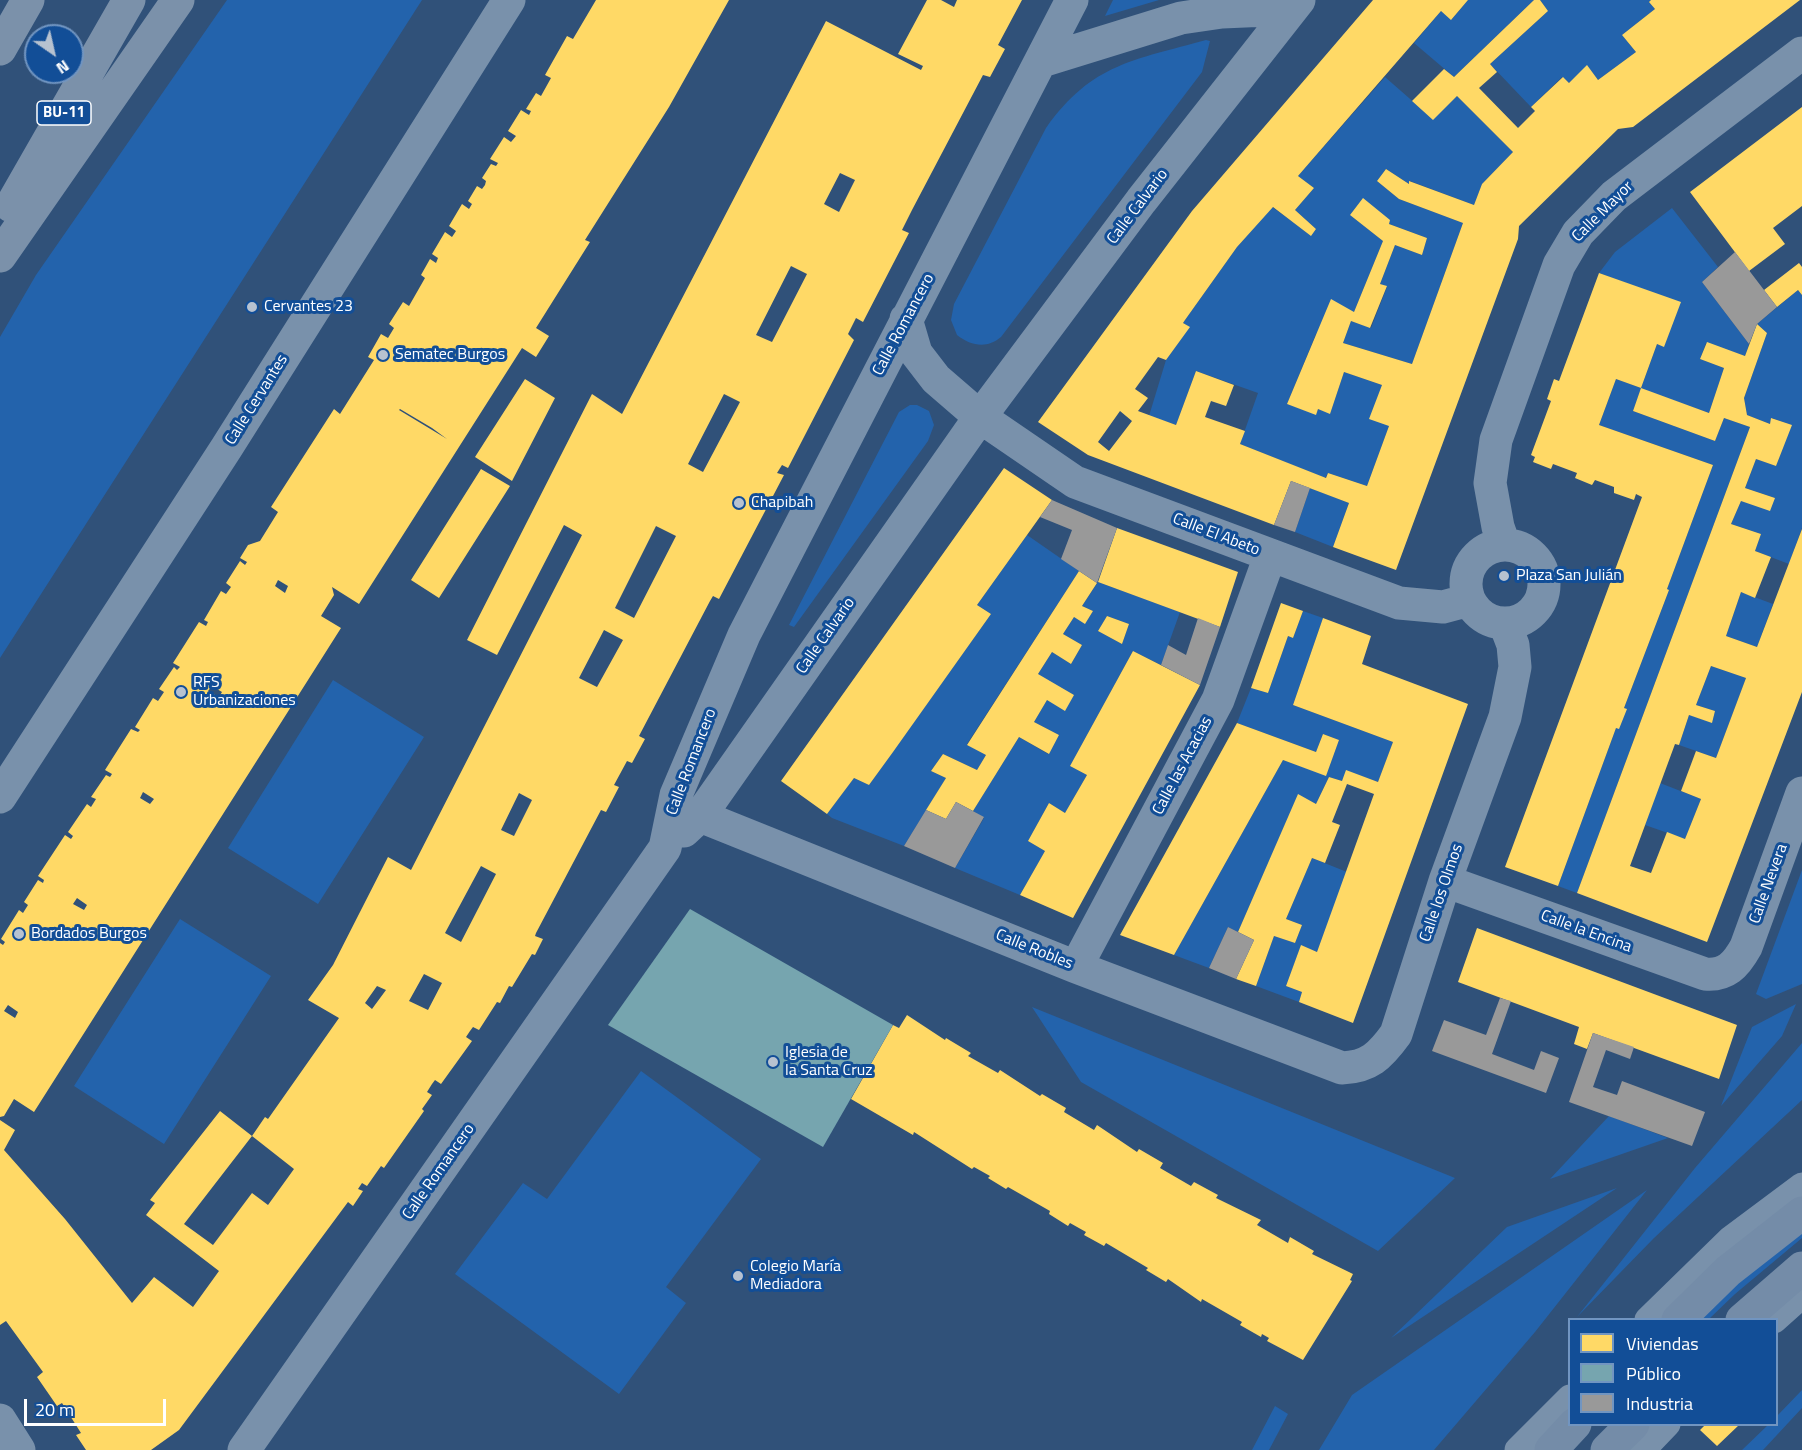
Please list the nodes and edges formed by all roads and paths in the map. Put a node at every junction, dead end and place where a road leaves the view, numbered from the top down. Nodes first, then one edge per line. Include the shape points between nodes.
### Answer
1 (28, 0) edge
2 (129, 0) edge
3 (178, 0) edge
4 (509, 0) edge
5 (1072, 0) edge
6 (1287, 3) edge
7 (0, 49) edge
8 (1802, 53) edge
9 (1041, 61) junction
10 (0, 225) edge
11 (0, 256) edge
12 (906, 320) junction
13 (980, 417) junction
14 (1504, 544) junction
15 (1270, 556) junction
16 (1469, 600) junction
17 (1506, 624) junction
18 (1802, 793) edge
19 (0, 797) edge
20 (700, 816) junction
21 (665, 848) junction
22 (1445, 881) junction
23 (1076, 967) junction
24 (1727, 971) joint
25 (1371, 1063) joint
26 (1802, 1186) edge
27 (1802, 1213) edge
28 (1802, 1268) edge
29 (1802, 1295) edge
30 (1650, 1318) edge
31 (1680, 1318) edge
32 (1744, 1318) edge
33 (1776, 1318) edge
34 (1568, 1399) edge
35 (267, 1415) junction
36 (0, 1420) edge
37 (1574, 1426) edge
38 (1632, 1426) edge
39 (1666, 1426) edge
40 (18, 1450) edge
41 (227, 1450) edge
42 (244, 1450) edge
43 (1518, 1450) edge
44 (1551, 1450) edge
45 (1607, 1450) edge
46 (1642, 1450) edge

1 - 7 highway
2 - 10 highway, BU-11
3 - 11 highway
4 - 19 street, Calle Cervantes
5 - 9 street, Calle Romancero
6 - 9 street via 1181,18
6 - 13 street, Calle Calvario
8 - 14 street, Calle Mayor via 1614,196 1578,233 1559,265 1496,440 1490,483
9 - 12 street, Calle Romancero
12 - 13 street via 922,362
12 - 21 street, Calle Romancero via 744,635 676,795
13 - 15 street, Calle El Abeto via 1075,482
13 - 20 street, Calle Calvario
14 - 16 street via 1480,553 1472,562 1465,587
14 - 17 street via 1530,554 1544,577 1540,604 1531,614
15 - 16 street, Calle El Abeto via 1399,603 1443,607
15 - 23 street, Calle las Acacias via 1218,700
16 - 17 street via 1484,618
17 - 22 street, Calle los Olmos via 1515,667 1505,717
18 - 24 street, Calle Nevera via 1746,947
20 - 21 street, Calle Calvario
20 - 23 street, Calle Robles
21 - 35 street, Calle Romancero
22 - 24 street, Calle la Encina via 1705,975
22 - 25 street, Calle los Olmos via 1396,1034
23 - 25 street, Calle Robles via 1341,1068
26 - 30 lane via 1731,1239
27 - 31 main road via 1728,1271
28 - 32 main road
29 - 33 lane
34 - 43 lane
35 - 41 street, Calle Romancero
35 - 42 street, Calle Romancero
36 - 40 street
37 - 44 main road
38 - 45 main road
39 - 46 lane

